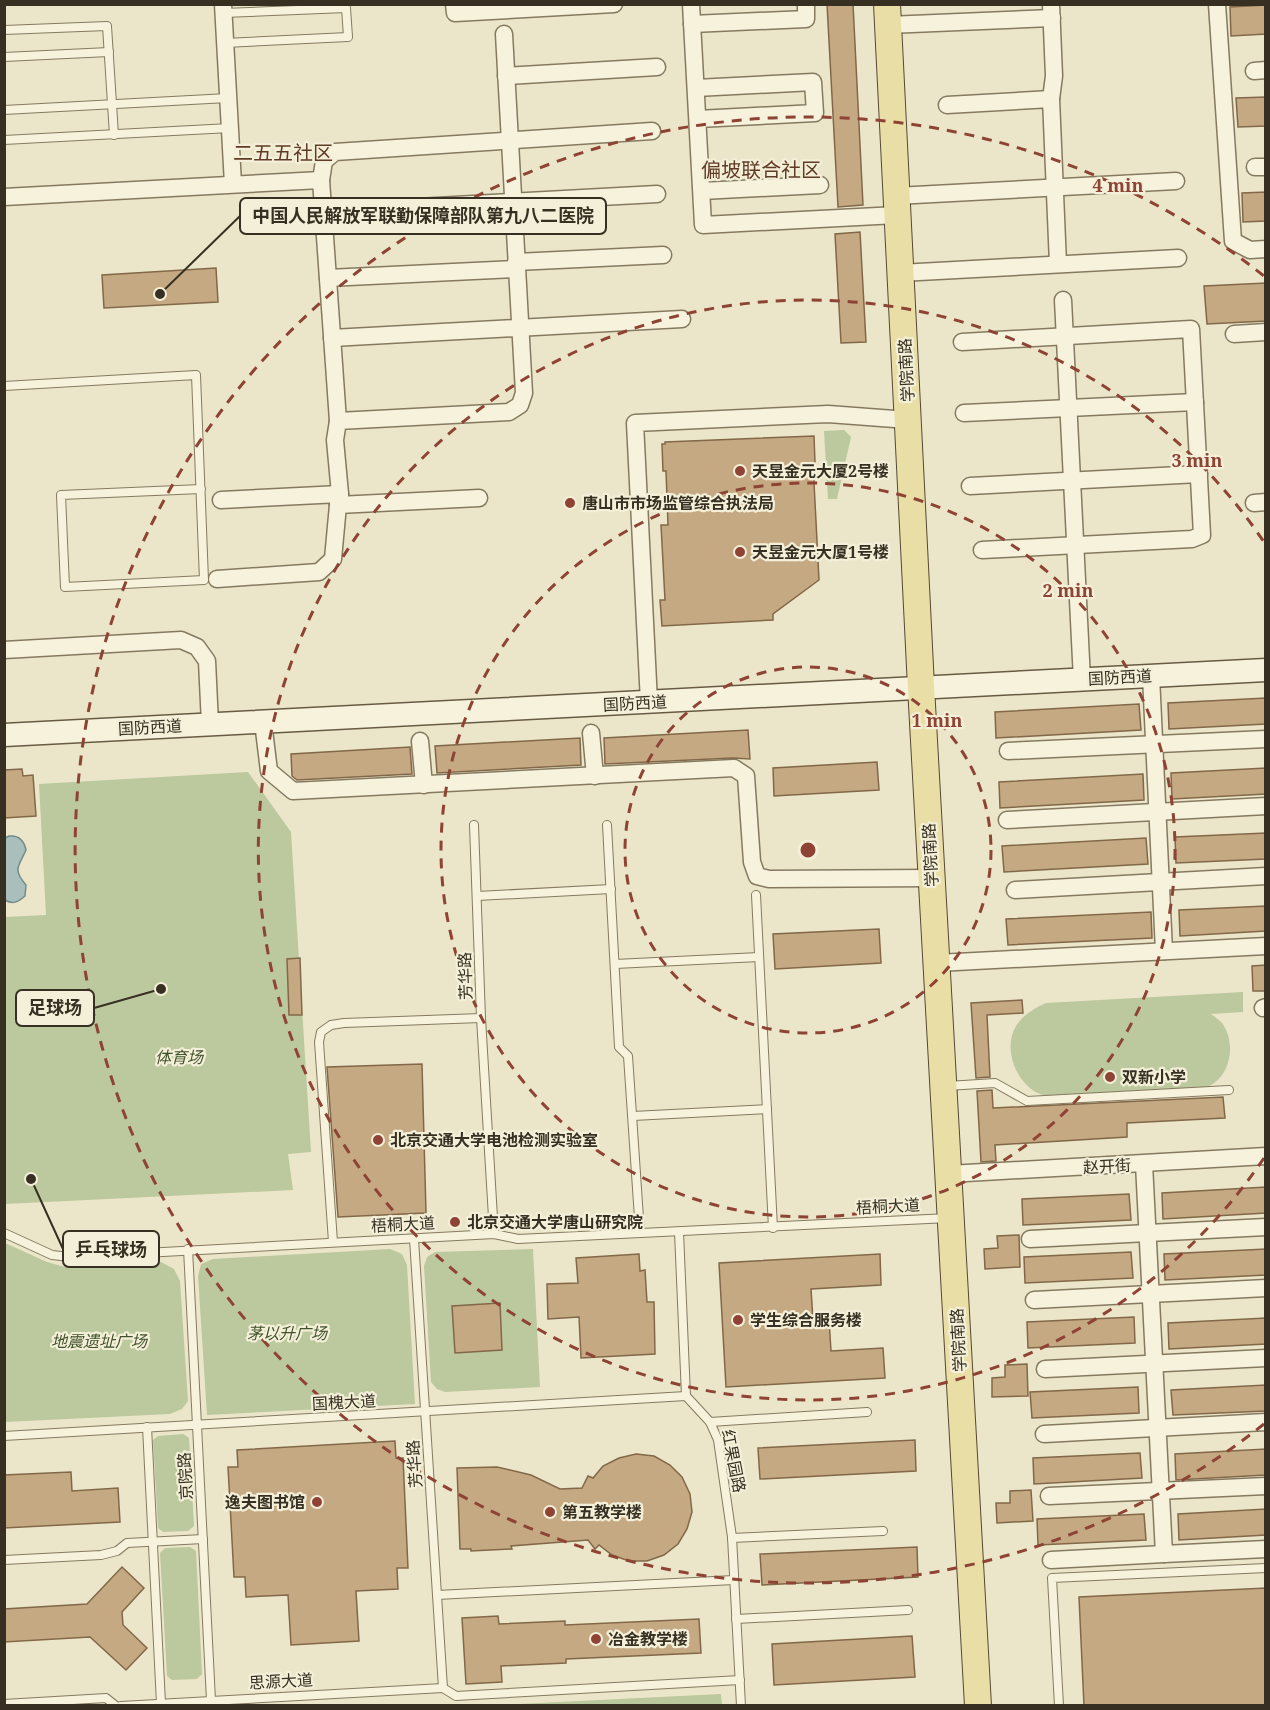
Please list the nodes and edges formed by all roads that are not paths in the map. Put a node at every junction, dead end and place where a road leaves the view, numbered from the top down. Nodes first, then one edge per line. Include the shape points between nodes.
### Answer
1 (454, 4) edge
2 (614, 4) edge
3 (691, 4) edge
4 (806, 4) edge
5 (1217, 4) edge
6 (571, 6) edge
7 (223, 9) edge
8 (1052, 11) edge
9 (888, 15) edge
10 (692, 24) junction
11 (4, 30) edge
12 (504, 34) dead end
13 (225, 43) junction
14 (109, 52) junction
15 (4, 57) edge
16 (657, 67) dead end
17 (506, 76) junction
18 (696, 88) junction
19 (228, 98) junction
20 (1051, 99) junction
21 (112, 105) junction
22 (947, 105) dead end
23 (4, 110) edge
24 (698, 119) junction
25 (230, 128) junction
26 (652, 130) dead end
27 (114, 135) junction
28 (4, 140) edge
29 (509, 140) junction
30 (321, 180) junction
31 (1176, 181) dead end
32 (233, 184) junction
33 (820, 185) dead end
34 (1054, 188) junction
35 (702, 191) junction
36 (657, 195) dead end
37 (4, 197) edge
38 (513, 202) junction
39 (897, 206) junction
40 (324, 212) junction
41 (1266, 249) edge
42 (663, 255) dead end
43 (1178, 258) dead end
44 (1058, 264) junction
45 (516, 265) junction
46 (900, 273) junction
47 (328, 278) junction
48 (1064, 300) dead end
49 (682, 319) dead end
50 (520, 326) junction
51 (1266, 332) edge
52 (1234, 334) dead end
53 (1065, 336) junction
54 (332, 338) junction
55 (962, 342) dead end
56 (4, 386) edge
57 (1195, 402) junction
58 (1069, 408) junction
59 (964, 413) dead end
60 (908, 420) junction
61 (338, 421) junction
62 (1199, 474) junction
63 (1072, 480) junction
64 (970, 486) dead end
65 (201, 489) junction
66 (478, 498) dead end
67 (221, 500) dead end
68 (339, 500) junction
69 (1076, 545) junction
70 (982, 550) dead end
71 (217, 579) dead end
72 (4, 650) edge
73 (1266, 670) edge
74 (1151, 676) junction
75 (1082, 680) junction
76 (921, 687) junction
77 (649, 702) junction
78 (262, 722) junction
79 (210, 724) junction
80 (591, 733) dead end
81 (4, 735) edge
82 (1266, 739) edge
83 (420, 741) dead end
84 (1154, 744) junction
85 (1008, 751) dead end
86 (595, 776) junction
87 (424, 785) junction
88 (1266, 806) edge
89 (1157, 811) junction
90 (1007, 820) dead end
91 (474, 825) dead end
92 (607, 825) dead end
93 (1266, 876) edge
94 (931, 878) junction
95 (1160, 882) junction
96 (611, 889) junction
97 (1015, 890) dead end
98 (756, 895) dead end
99 (477, 897) junction
100 (1266, 946) edge
101 (1164, 951) junction
102 (759, 957) junction
103 (937, 963) junction
104 (615, 964) junction
105 (481, 1017) junction
106 (944, 1086) junction
107 (1229, 1090) dead end
108 (767, 1109) junction
109 (633, 1116) junction
110 (1266, 1156) edge
111 (1144, 1164) junction
112 (949, 1174) junction
113 (952, 1218) junction
114 (1266, 1227) edge
115 (773, 1228) junction
116 (679, 1232) junction
117 (4, 1233) edge
118 (640, 1233) junction
119 (1148, 1233) junction
120 (494, 1234) junction
121 (414, 1239) junction
122 (1030, 1239) dead end
123 (333, 1242) junction
124 (188, 1250) junction
125 (1266, 1288) edge
126 (1151, 1294) junction
127 (1034, 1300) dead end
128 (1266, 1358) edge
129 (1155, 1363) junction
130 (1046, 1369) dead end
131 (686, 1396) junction
132 (426, 1412) junction
133 (867, 1412) dead end
134 (710, 1422) junction
135 (1266, 1422) edge
136 (197, 1425) junction
137 (147, 1427) junction
138 (1158, 1428) junction
139 (1044, 1434) dead end
140 (4, 1436) edge
141 (1266, 1486) edge
142 (1161, 1491) junction
143 (1049, 1496) dead end
144 (883, 1531) dead end
145 (732, 1538) junction
146 (203, 1539) junction
147 (153, 1542) junction
148 (1266, 1549) edge
149 (1164, 1554) junction
150 (4, 1560) edge
151 (1051, 1560) dead end
152 (1266, 1568) edge
153 (734, 1580) junction
154 (437, 1595) junction
155 (908, 1610) dead end
156 (736, 1619) junction
157 (740, 1680) junction
158 (443, 1688) junction
159 (211, 1700) junction
160 (161, 1703) junction
161 (4, 1704) edge
162 (20, 1704) edge
163 (116, 1706) edge
164 (121, 1706) edge
165 (741, 1706) edge
166 (978, 1706) edge
167 (1059, 1706) edge

1 - 6 street via 455,13
2 - 6 street
3 - 10 street
4 - 10 street via 806,19
5 - 41 street via 1233,241 1250,250
7 - 13 street
7 - 13 lane via 346,8 347,17 348,37
8 - 9 street
8 - 20 street
9 - 39 main road, 学院南路
10 - 18 street
11 - 14 lane via 107,26
12 - 17 street
13 - 19 street
14 - 15 lane
14 - 21 lane
16 - 17 street
17 - 29 street
18 - 24 street
18 - 24 street via 813,82 815,113
19 - 21 lane
19 - 25 street
20 - 22 street
20 - 34 street
21 - 23 lane
21 - 27 lane
24 - 35 street
25 - 27 lane
25 - 32 street
26 - 29 street
27 - 28 lane
29 - 30 street via 336,152 324,161
29 - 38 street
30 - 32 street
30 - 40 street
31 - 34 street
32 - 37 street
33 - 35 street
34 - 39 street
34 - 44 street
35 - 39 street via 703,225
36 - 38 street
38 - 40 street
38 - 45 street
39 - 46 main road, 学院南路
40 - 47 street
42 - 45 street
43 - 44 street
44 - 46 street
45 - 47 street
45 - 50 street
46 - 60 main road, 学院南路
47 - 54 street
48 - 53 street
49 - 50 street
50 - 54 street
50 - 61 street via 524,393 520,405 509,412
51 - 52 street
53 - 55 street
53 - 57 street via 1191,329
53 - 58 street
54 - 61 street
56 - 65 lane via 196,375
57 - 58 street
57 - 62 street
58 - 59 street
58 - 63 street
60 - 76 main road, 学院南路
60 - 77 street via 828,414 635,423
61 - 68 street via 335,440
62 - 63 street
62 - 69 street via 1202,535 1192,539
63 - 64 street
63 - 69 street
65 - 65 lane via 204,579 65,587 61,495
66 - 68 street
67 - 68 street
68 - 71 street via 333,558 319,572
69 - 70 street
69 - 75 street
72 - 79 street via 181,640 197,647 207,661
73 - 74 street, 国防西道
74 - 75 street, 国防西道
74 - 84 street
75 - 76 street, 国防西道
76 - 77 street, 国防西道
76 - 94 main road, 学院南路
77 - 78 street, 国防西道
78 - 79 street, 国防西道
78 - 87 street via 269,771 292,791
79 - 81 street, 国防西道
80 - 86 street
82 - 84 street
83 - 87 street
84 - 85 street
84 - 89 street
86 - 87 street
86 - 94 street via 734,768 746,776 752,862 757,876
88 - 89 street
89 - 90 street
89 - 95 street
91 - 99 lane, 芳华路
92 - 96 lane
93 - 95 street
94 - 103 main road, 学院南路
95 - 97 street
95 - 101 street
96 - 99 lane
96 - 104 lane
98 - 102 lane
99 - 105 lane, 芳华路
100 - 101 street
101 - 103 street
102 - 104 lane
102 - 108 lane
103 - 106 main road, 学院南路
104 - 109 lane via 619,1047 628,1056
105 - 120 lane, 芳华路
105 - 123 lane via 344,1023 321,1032
106 - 107 lane via 995,1083 1027,1101
106 - 112 main road, 学院南路
108 - 109 lane
108 - 115 lane
109 - 118 lane
110 - 111 street, 赵开街
111 - 112 street, 赵开街
111 - 119 street
112 - 113 main road, 学院南路
113 - 115 lane, 梧桐大道
113 - 166 main road, 学院南路
114 - 119 street
115 - 116 lane, 梧桐大道
116 - 118 lane, 梧桐大道
116 - 131 lane
117 - 124 lane, 梧桐大道 via 52,1255 70,1257
118 - 120 lane, 梧桐大道 via 518,1239
119 - 122 street
119 - 126 street
120 - 121 lane, 梧桐大道
121 - 123 lane, 梧桐大道
121 - 132 lane, 芳华路
123 - 124 lane, 梧桐大道
124 - 136 lane, 京院路
125 - 126 street
126 - 127 street
126 - 129 street
128 - 129 street
129 - 130 street
129 - 138 street
131 - 132 lane, 国槐大道
131 - 134 lane, 红果园路
132 - 136 lane, 国槐大道
132 - 154 lane, 芳华路
133 - 134 lane
134 - 145 lane, 红果园路 via 718,1440
135 - 138 street
136 - 137 lane, 国槐大道
136 - 146 lane, 京院路
137 - 140 lane, 国槐大道
137 - 147 lane
138 - 139 street
138 - 142 street
141 - 142 street
142 - 143 street
142 - 149 street
144 - 145 lane
145 - 153 lane, 红果园路
146 - 147 lane
146 - 159 lane, 京院路
147 - 150 lane via 127,1543 117,1551 101,1555
147 - 160 lane
148 - 149 street
149 - 151 street
152 - 167 lane via 1052,1578
153 - 154 lane
153 - 156 lane, 红果园路
154 - 158 lane, 芳华路
155 - 156 lane
156 - 157 lane, 红果园路
157 - 158 lane, 思源大道 via 456,1696
157 - 165 lane, 红果园路
158 - 159 lane, 思源大道
159 - 160 lane, 思源大道
160 - 164 lane, 思源大道
161 - 162 lane
162 - 163 lane via 106,1698

